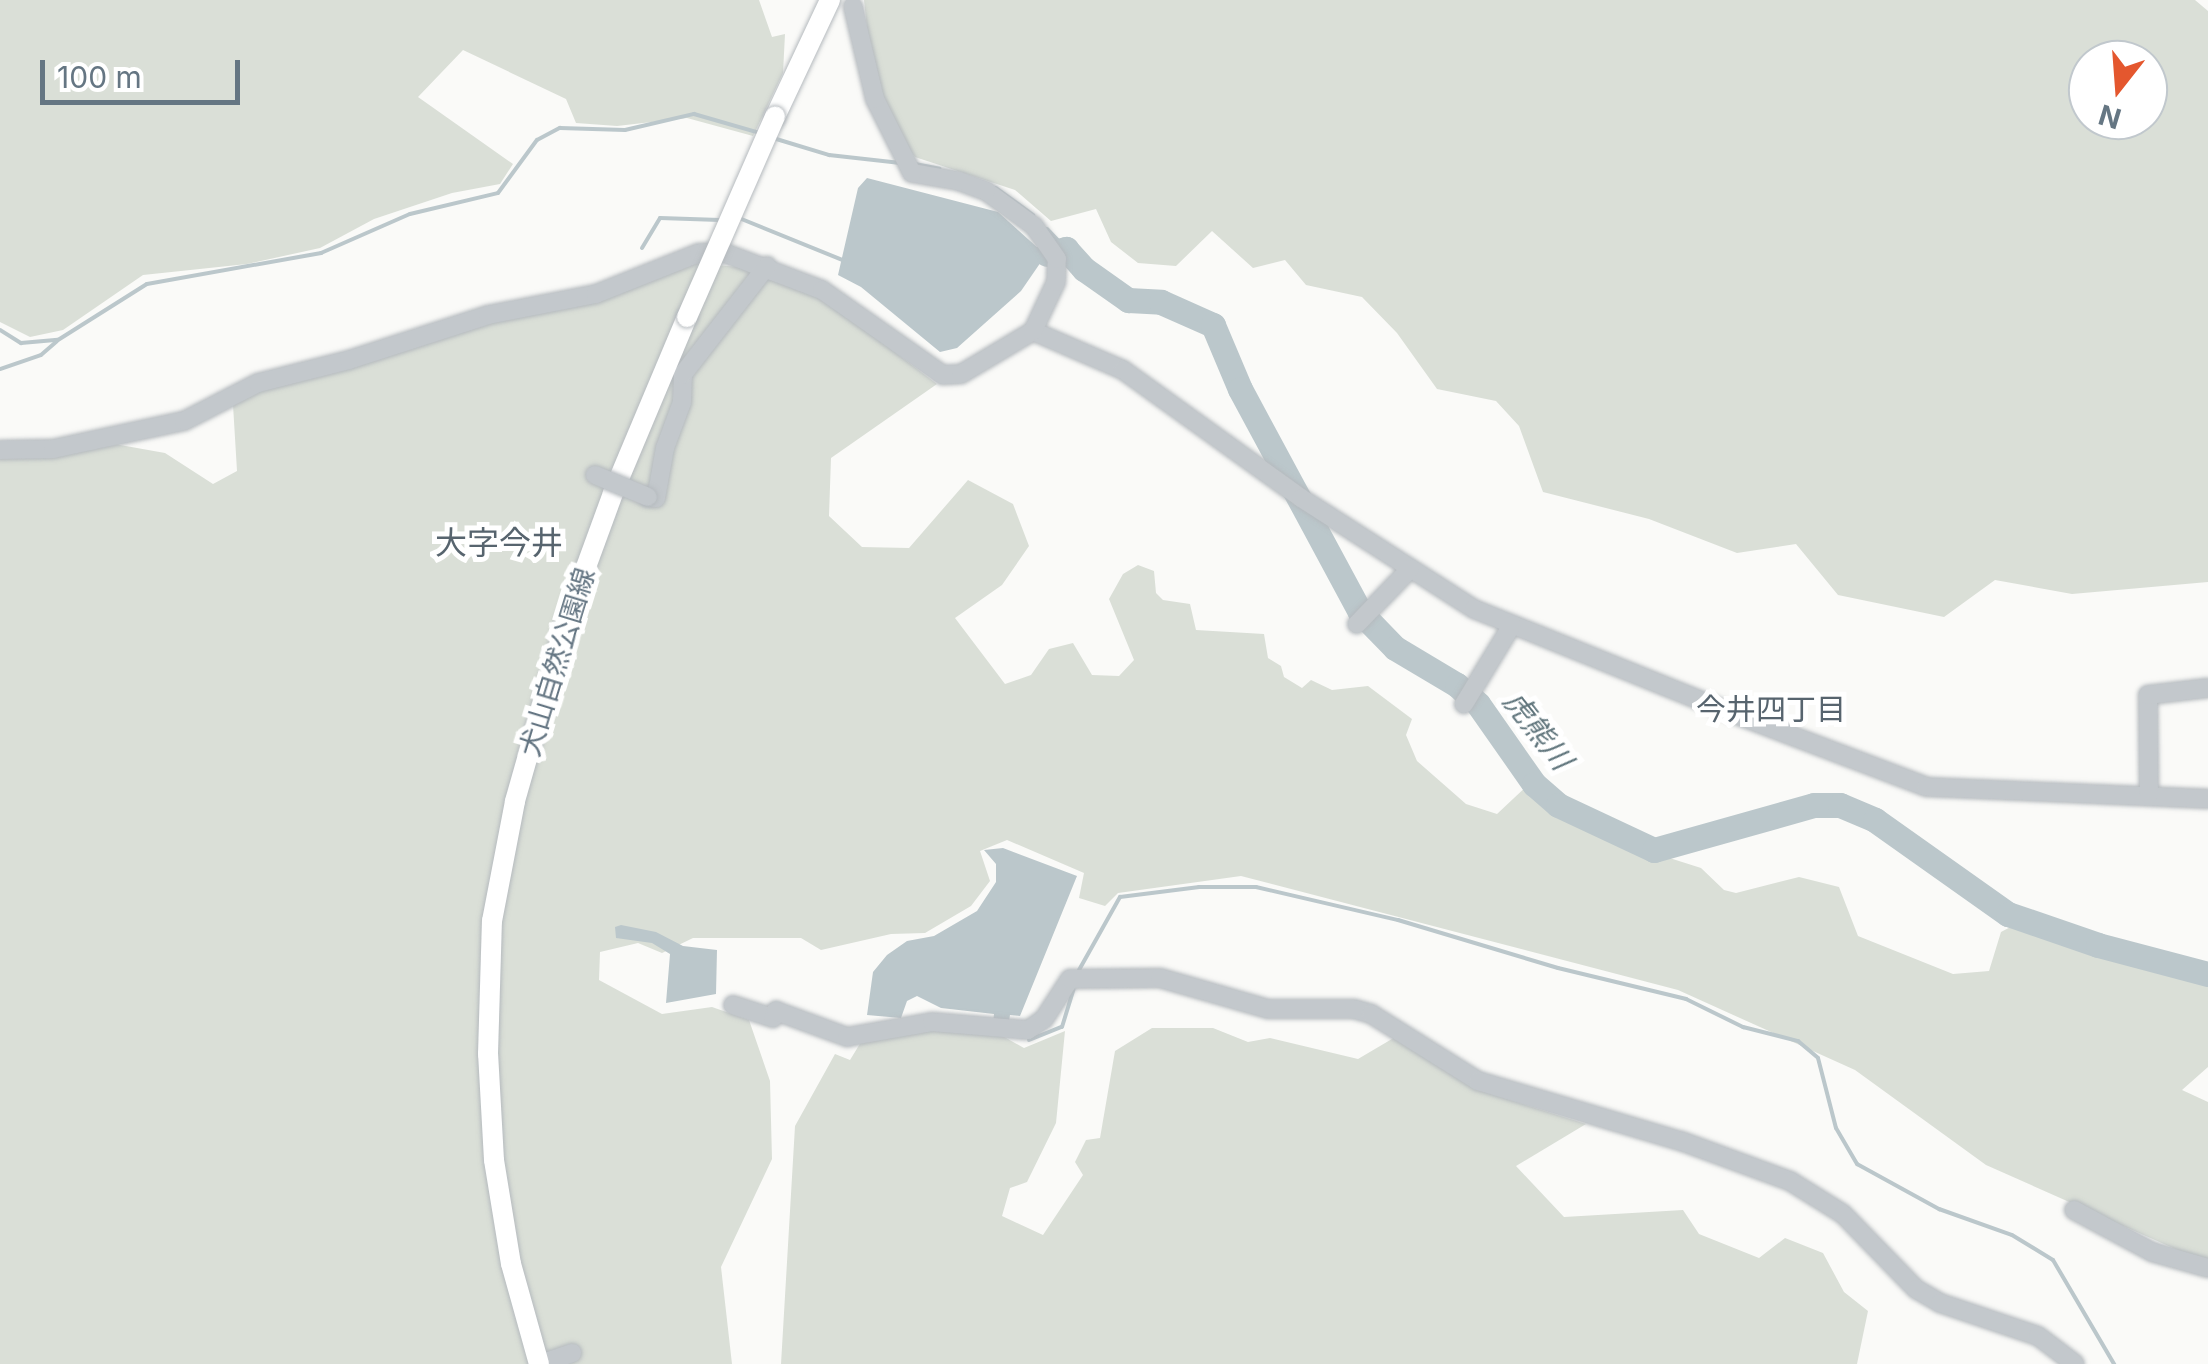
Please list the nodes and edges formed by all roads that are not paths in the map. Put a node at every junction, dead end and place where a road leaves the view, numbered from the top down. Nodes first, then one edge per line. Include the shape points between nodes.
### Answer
1 (830, 0) edge
2 (854, 7) dead end
3 (767, 266) junction
4 (1033, 331) junction
5 (0, 450) edge
6 (595, 475) dead end
7 (1410, 570) junction
8 (1357, 624) dead end
9 (1512, 625) junction
10 (2208, 688) edge
11 (1464, 704) dead end
12 (2149, 795) junction
13 (2208, 799) edge
14 (733, 1005) dead end
15 (2074, 1210) dead end
16 (2208, 1268) edge
17 (572, 1353) dead end
18 (540, 1364) edge
19 (2075, 1364) edge

1 - 18 main road, 犬山自然公園線, bridge via 612,494 515,801 492,920 488,1054 494,1160 511,1264
2 - 4 street via 875,98 907,162 986,191 1016,210 1055,253 1056,282
3 - 4 street via 822,290 943,375 961,374
3 - 5 street via 722,252 699,253 596,294 488,315 258,383 184,421 53,449
3 - 6 street, bridge via 684,374 656,498
4 - 7 street via 1123,370
7 - 8 street
7 - 9 street
9 - 11 street
9 - 12 street via 1928,787
10 - 12 street via 2148,695
12 - 13 street
14 - 19 street via 772,1018 776,1011 846,1036 932,1022 1028,1030 1044,1019 1070,980 1160,978 1268,1009 1371,1014 1478,1081 1790,1181 1844,1214 1916,1289 2038,1336
15 - 16 street via 2152,1252
17 - 18 street

